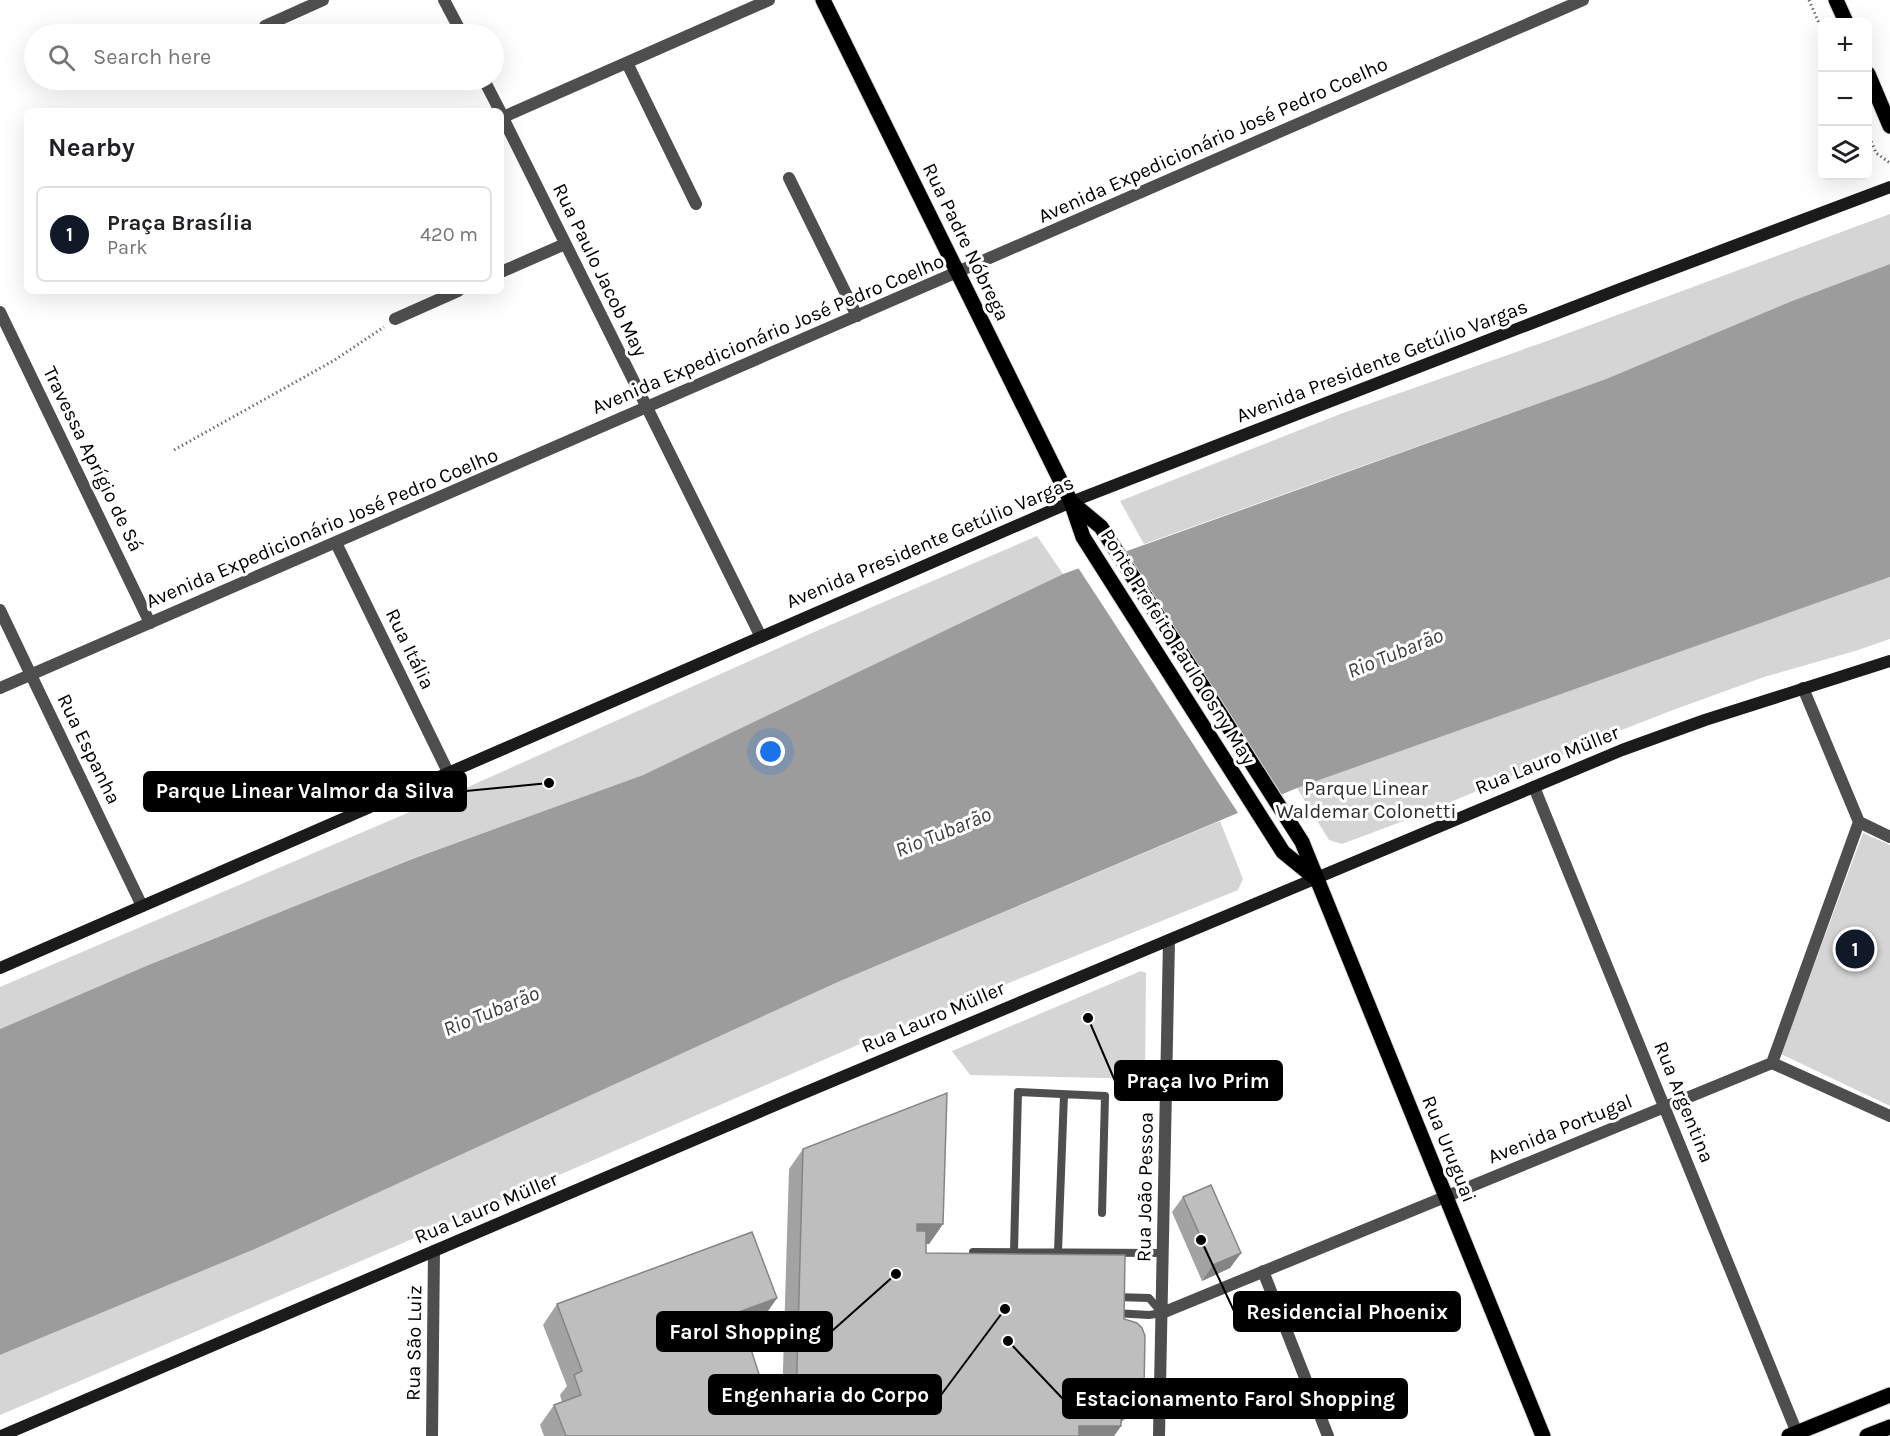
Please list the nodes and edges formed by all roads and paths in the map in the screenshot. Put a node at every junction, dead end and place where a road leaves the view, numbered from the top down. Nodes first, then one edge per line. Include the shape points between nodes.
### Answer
1 (323, 0) edge
2 (444, 0) edge
3 (769, 0) edge
4 (823, 0) edge
5 (1583, 0) edge
6 (1809, 0) edge
7 (1836, 0) edge
8 (1844, 18) edge
9 (1818, 21) edge
10 (269, 24) edge
11 (457, 24) edge
12 (627, 63) junction
13 (1872, 83) edge
14 (489, 90) edge
15 (498, 108) edge
16 (504, 114) edge
17 (504, 121) edge
18 (1890, 126) edge
19 (1872, 143) edge
20 (1890, 163) edge
21 (789, 178) dead end
22 (1890, 187) edge
23 (696, 204) dead end
24 (565, 244) junction
25 (504, 271) edge
26 (958, 273) junction
27 (451, 294) edge
28 (0, 312) edge
29 (857, 316) junction
30 (395, 319) joint
31 (5, 333) edge
32 (647, 408) junction
33 (174, 450) dead end
34 (1071, 502) junction
35 (336, 543) junction
36 (0, 610) edge
37 (150, 623) junction
38 (761, 637) junction
39 (1890, 661) edge
40 (31, 675) junction
41 (0, 688) edge
42 (1803, 688) junction
43 (448, 772) junction
44 (1534, 787) junction
45 (1859, 822) junction
46 (1890, 837) edge
47 (1315, 878) junction
48 (142, 906) junction
49 (1169, 940) junction
50 (0, 968) edge
51 (1772, 1063) junction
52 (1064, 1095) junction
53 (1665, 1107) junction
54 (1890, 1116) edge
55 (1445, 1197) junction
56 (1102, 1213) dead end
57 (434, 1251) junction
58 (1014, 1251) junction
59 (1058, 1251) junction
60 (973, 1252) edge
61 (1163, 1253) junction
62 (1263, 1271) junction
63 (1111, 1297) edge
64 (1162, 1312) junction
65 (1110, 1313) edge
66 (1890, 1395) edge
67 (1890, 1427) edge
68 (1793, 1434) edge
69 (1, 1436) edge
70 (432, 1436) edge
71 (1159, 1436) edge
72 (1328, 1436) edge
73 (1543, 1436) edge
74 (1867, 1436) edge

1 - 10 street
2 - 11 street
3 - 12 street
4 - 26 main road, Rua Padre Nóbrega
5 - 26 street, Avenida Expedicionário José Pedro Coelho
6 - 9 path
7 - 8 main road
12 - 16 street
12 - 23 street
13 - 18 main road
14 - 15 street, Rua Paulo Jacob May
17 - 24 street, Rua Paulo Jacob May
19 - 20 path via 1876,153
21 - 29 street
22 - 34 main road, Avenida Presidente Getúlio Vargas
24 - 25 street
24 - 32 street, Rua Paulo Jacob May
26 - 29 street, Avenida Expedicionário José Pedro Coelho
26 - 34 main road, Rua Padre Nóbrega
27 - 30 street
28 - 31 street, Travessa Aprígio de Sá
29 - 32 street, Avenida Expedicionário José Pedro Coelho
30 - 33 path via 333,361
31 - 37 street, Travessa Aprígio de Sá
32 - 35 street, Avenida Expedicionário José Pedro Coelho
32 - 38 street, Rua Paulo Jacob May
34 - 38 main road, Avenida Presidente Getúlio Vargas
34 - 47 main road, Ponte Prefeito Paulo Osny May via 1101,527 1302,842
34 - 47 main road, Ponte Prefeito Paulo Osny May via 1083,537 1283,852
35 - 37 street, Avenida Expedicionário José Pedro Coelho
35 - 43 street, Rua Itália
36 - 40 street, Rua Espanha
37 - 40 street, Avenida Expedicionário José Pedro Coelho
38 - 43 main road, Avenida Presidente Getúlio Vargas
39 - 42 main road, Rua Lauro Müller
40 - 41 street, Avenida Expedicionário José Pedro Coelho
40 - 48 street, Rua Espanha
42 - 44 main road, Rua Lauro Müller via 1666,733
42 - 45 street
43 - 48 main road, Avenida Presidente Getúlio Vargas
44 - 47 main road, Rua Lauro Müller
44 - 53 street, Rua Argentina
45 - 46 street
45 - 51 street
47 - 49 main road, Rua Lauro Müller
47 - 55 main road, Rua Uruguai
48 - 50 main road, Avenida Presidente Getúlio Vargas
49 - 57 main road, Rua Lauro Müller
49 - 61 street, Rua João Pessoa
51 - 53 street, Avenida Portugal
51 - 54 street
52 - 56 lane via 1105,1096
52 - 58 lane via 1018,1092
52 - 59 lane
53 - 55 street, Avenida Portugal
53 - 68 street, Rua Argentina
55 - 62 street, Avenida Portugal
55 - 73 main road, Rua Uruguai
57 - 69 main road, Rua Lauro Müller
57 - 70 street, Rua São Luiz
58 - 59 lane
58 - 60 lane
59 - 61 lane
61 - 64 street, Rua João Pessoa
62 - 64 street, Avenida Portugal
62 - 72 street
63 - 64 lane via 1149,1298
64 - 65 lane
64 - 71 street, Rua João Pessoa
66 - 68 main road
67 - 74 main road

